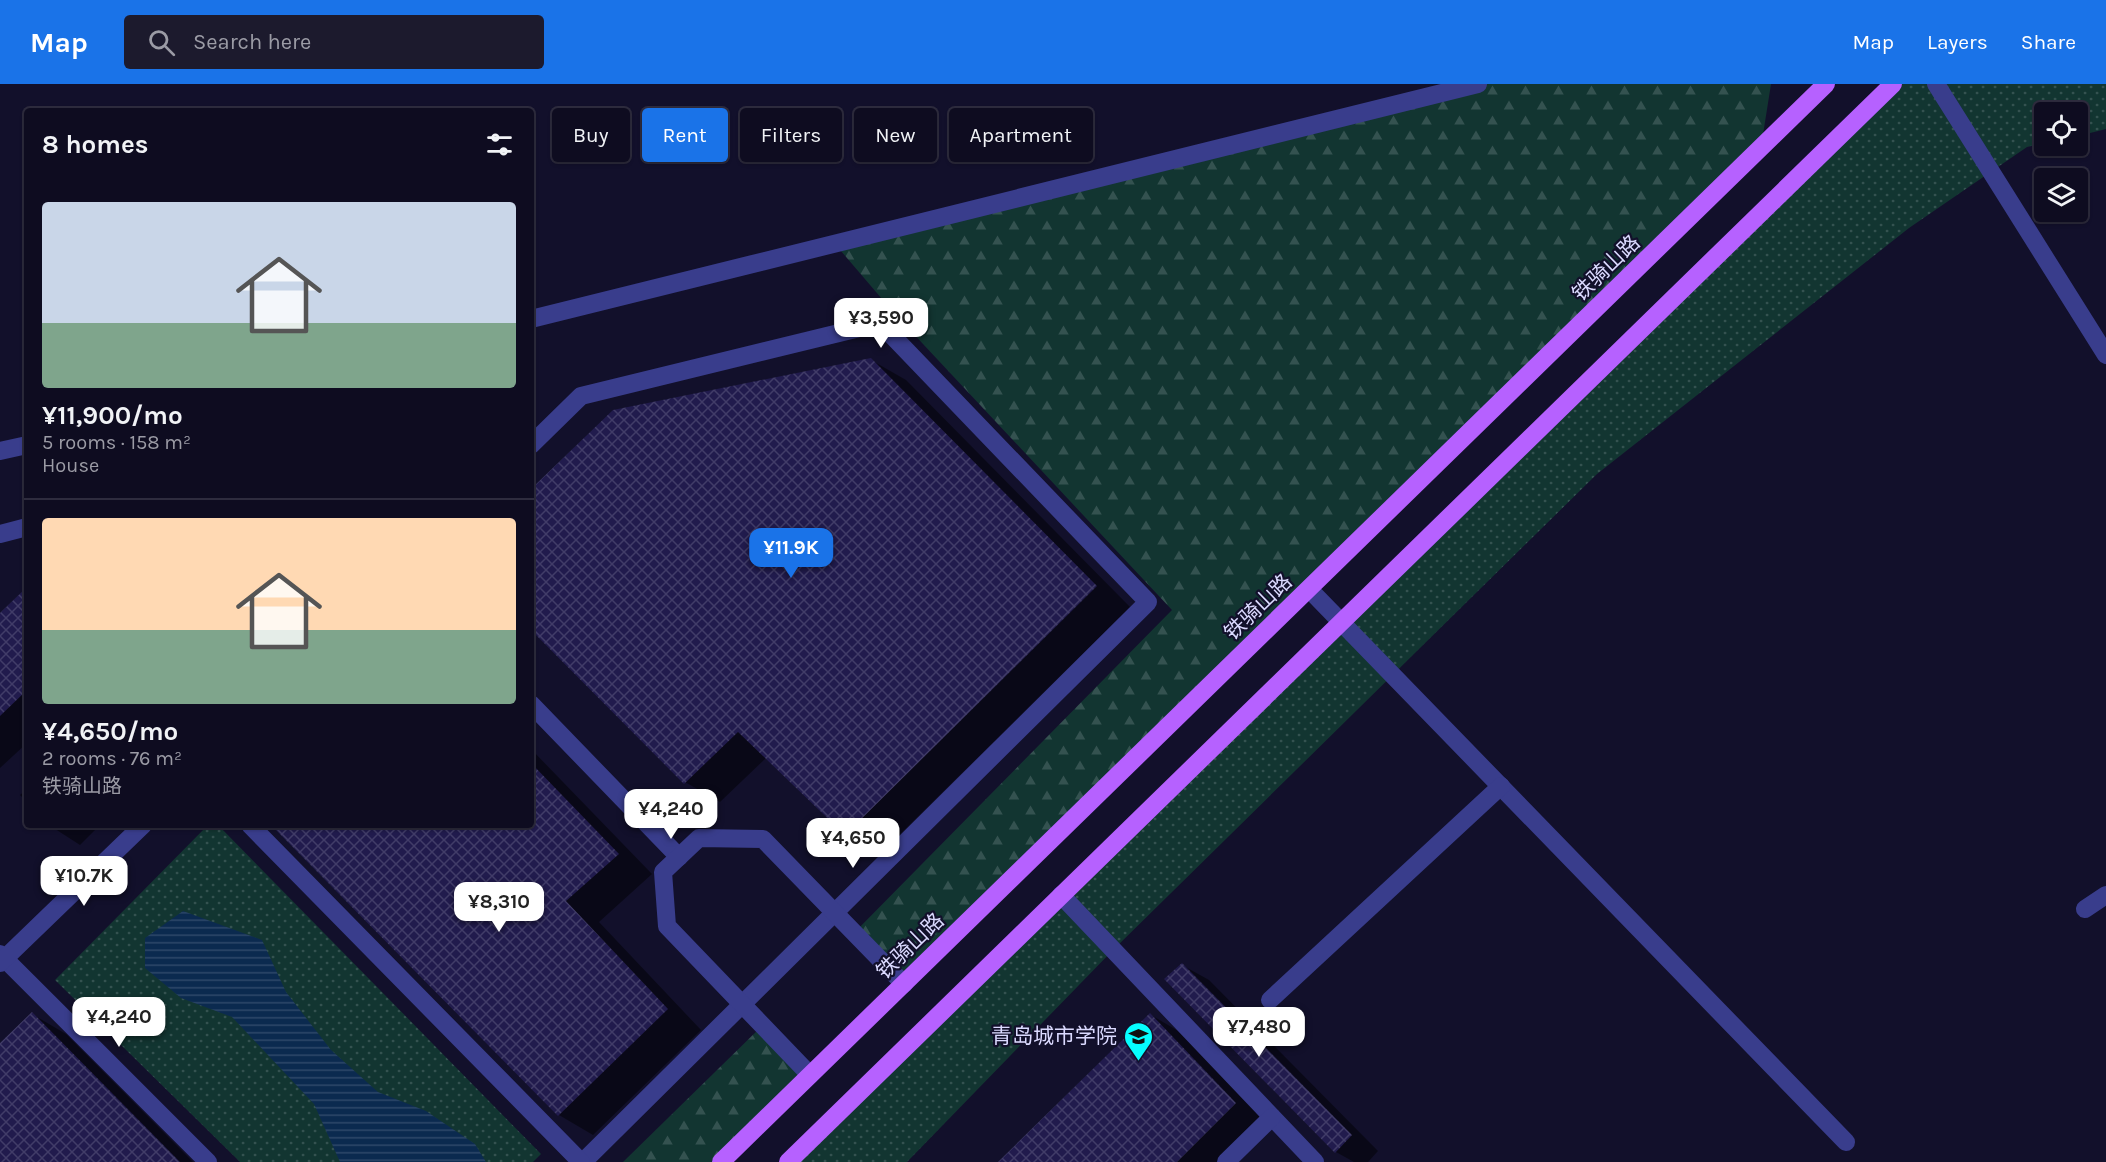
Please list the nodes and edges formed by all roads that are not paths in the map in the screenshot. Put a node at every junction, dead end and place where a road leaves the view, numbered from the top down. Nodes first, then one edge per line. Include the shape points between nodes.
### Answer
1 (1478, 84) edge
2 (1826, 84) edge
3 (1893, 84) edge
4 (1936, 84) edge
5 (534, 319) edge
6 (2106, 355) edge
7 (534, 442) edge
8 (24, 446) edge
9 (0, 452) edge
10 (24, 528) edge
11 (0, 534) edge
12 (1309, 589) junction
13 (534, 707) edge
14 (1501, 786) junction
15 (140, 828) edge
16 (253, 828) edge
17 (679, 857) junction
18 (2106, 895) edge
19 (1061, 896) junction
20 (2085, 909) dead end
21 (2, 959) edge
22 (904, 984) junction
23 (1270, 1000) dead end
24 (810, 1075) junction
25 (1272, 1117) junction
26 (1846, 1142) dead end
27 (208, 1162) edge
28 (582, 1162) edge
29 (721, 1162) edge
30 (788, 1162) edge
31 (1226, 1162) edge
32 (1315, 1162) edge

1 - 5 street
2 - 12 main road, 铁骑山路
3 - 19 main road
4 - 6 street
7 - 28 street via 580,396 880,323 1148,602
8 - 9 street
10 - 11 street
12 - 14 street
12 - 22 main road, 铁骑山路
13 - 17 street
14 - 23 street
14 - 26 street
15 - 21 street
16 - 28 street
17 - 22 street via 699,838 763,839
17 - 24 street via 663,872 668,926
18 - 20 street
19 - 25 street
19 - 30 main road
21 - 27 street
22 - 24 main road, 铁骑山路
24 - 29 main road, 铁骑山路
25 - 31 street
25 - 32 street

